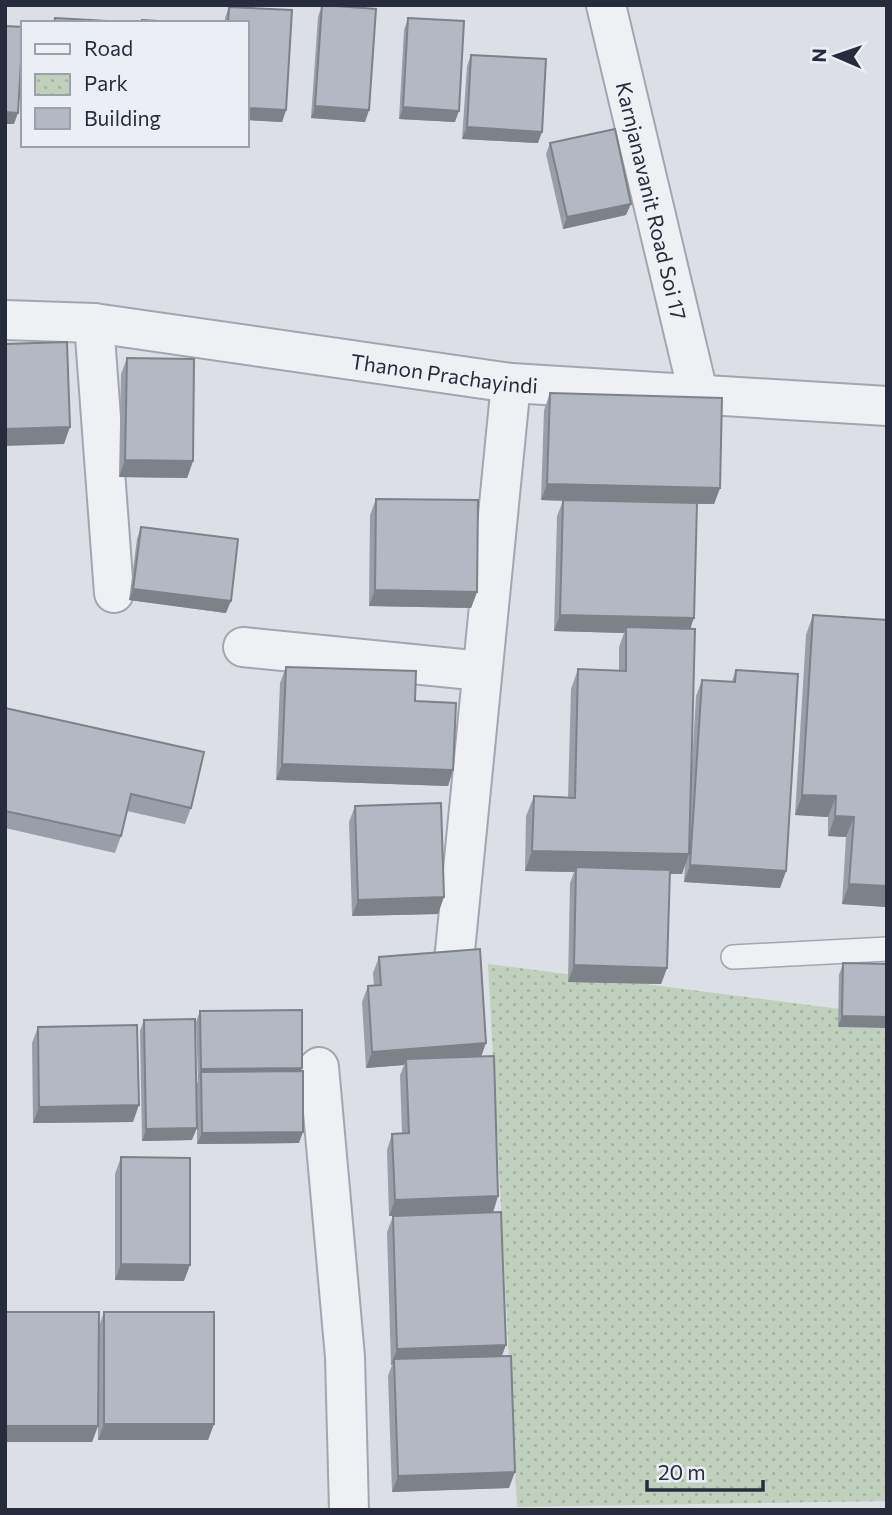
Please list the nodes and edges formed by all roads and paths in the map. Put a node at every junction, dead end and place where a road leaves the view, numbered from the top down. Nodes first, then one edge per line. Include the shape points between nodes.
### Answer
1 (606, 5) edge
2 (5, 320) edge
3 (94, 323) junction
4 (511, 383) junction
5 (699, 397) junction
6 (887, 406) edge
7 (114, 593) dead end
8 (243, 647) dead end
9 (482, 671) junction
10 (887, 949) edge
11 (733, 957) dead end
12 (454, 961) edge
13 (319, 1067) dead end
14 (349, 1510) edge

1 - 5 street, Karnjanavanit Road Soi 17
2 - 3 street, Thanon Prachayindi
3 - 4 street, Thanon Prachayindi
3 - 7 street
4 - 5 street, Thanon Prachayindi
4 - 9 street
5 - 6 street, Thanon Prachayindi
8 - 9 street
9 - 12 street
10 - 11 lane
13 - 14 street via 345,1357

